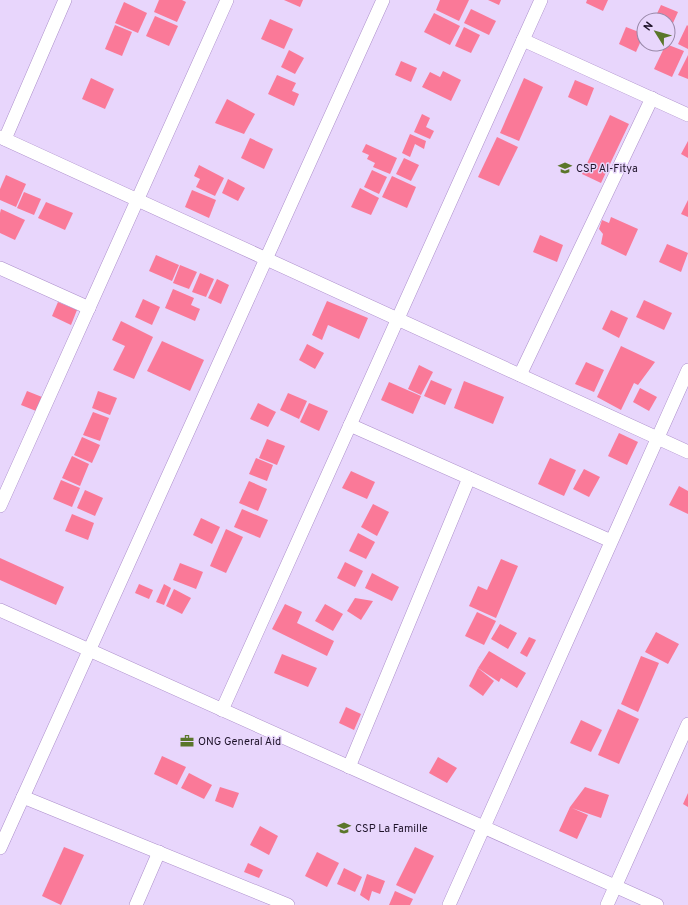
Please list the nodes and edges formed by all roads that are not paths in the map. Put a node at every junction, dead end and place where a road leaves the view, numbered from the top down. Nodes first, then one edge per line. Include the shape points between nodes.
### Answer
1 (65, 0) edge
2 (227, 0) edge
3 (383, 0) edge
4 (541, 0) edge
5 (523, 40) junction
6 (652, 98) junction
7 (688, 115) edge
8 (3, 138) edge
9 (137, 200) junction
10 (266, 259) junction
11 (0, 268) edge
12 (89, 308) junction
13 (398, 319) junction
14 (688, 370) edge
15 (520, 375) junction
16 (350, 425) junction
17 (658, 438) junction
18 (688, 452) edge
19 (469, 478) junction
20 (0, 506) edge
21 (612, 542) junction
22 (0, 610) edge
23 (89, 650) junction
24 (222, 710) junction
25 (688, 724) edge
26 (349, 767) junction
27 (23, 797) junction
28 (484, 827) junction
29 (0, 848) edge
30 (159, 852) junction
31 (615, 886) junction
32 (136, 905) edge
33 (288, 905) edge
34 (449, 905) edge
35 (607, 905) edge
36 (657, 905) edge

1 - 8 street
2 - 9 street
3 - 10 street
4 - 5 street
5 - 6 street
5 - 13 street
6 - 7 street
6 - 15 street
8 - 9 street
9 - 10 street
9 - 12 street
10 - 13 street
10 - 23 street
11 - 12 street
12 - 20 street
13 - 15 street
13 - 16 street
14 - 17 street
15 - 17 street
16 - 19 street
16 - 24 street
17 - 18 street
17 - 21 street
19 - 21 street
19 - 26 street
21 - 28 street
22 - 23 street
23 - 24 street
23 - 27 street
24 - 26 street
25 - 31 street
26 - 28 street
27 - 29 street
27 - 30 street
28 - 31 street
28 - 34 street
30 - 32 street
30 - 33 street
31 - 35 street
31 - 36 street

